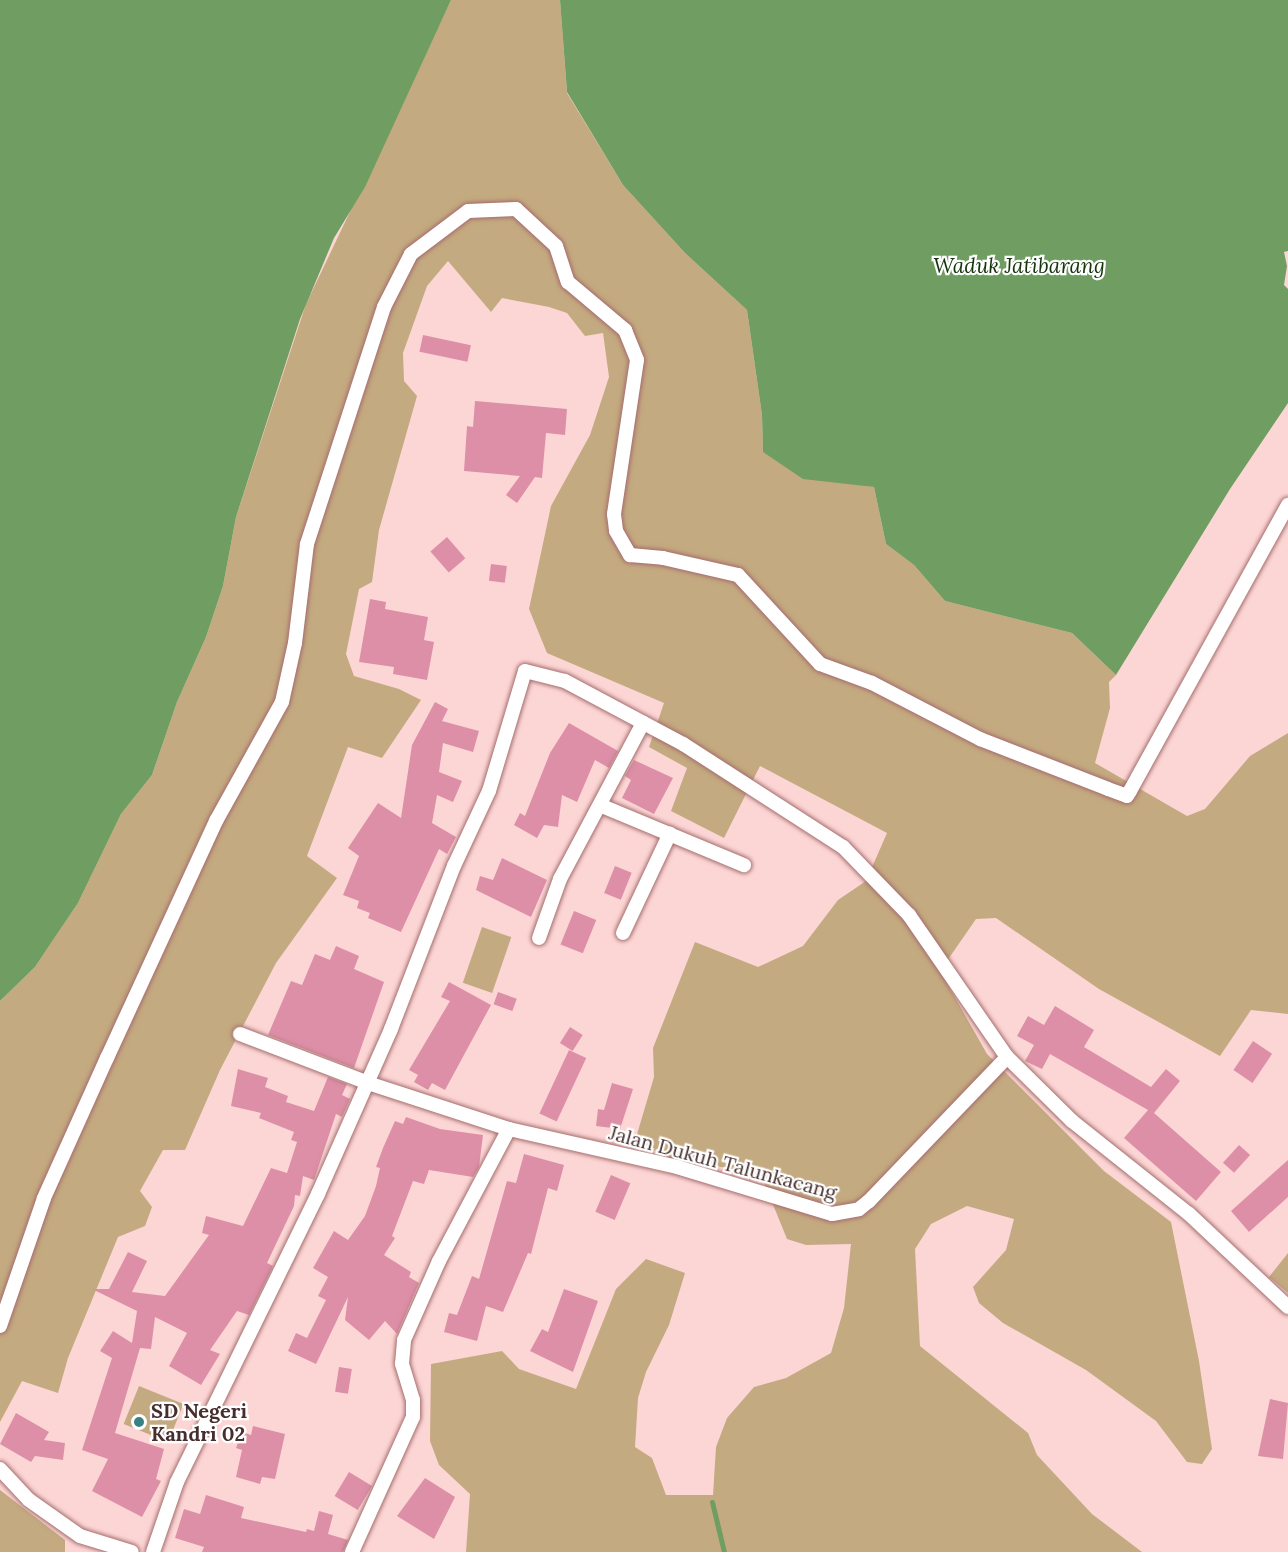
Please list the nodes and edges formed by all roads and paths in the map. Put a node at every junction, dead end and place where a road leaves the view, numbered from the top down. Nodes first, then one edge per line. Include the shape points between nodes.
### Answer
1 (1288, 505) edge
2 (644, 723) junction
3 (602, 806) junction
4 (670, 833) junction
5 (744, 865) dead end
6 (623, 933) dead end
7 (539, 938) dead end
8 (240, 1034) dead end
9 (1007, 1057) junction
10 (368, 1083) junction
11 (509, 1129) junction
12 (1288, 1307) edge
13 (0, 1326) edge
14 (0, 1469) edge
15 (132, 1552) edge
16 (153, 1552) edge
17 (352, 1552) edge

1 - 13 street via 1127,796 980,738 872,683 820,664 738,575 672,559 630,555 616,531 614,514 637,360 626,330 568,282 556,246 516,209 468,211 411,254 384,307 307,544 295,643 282,702 216,821 107,1058 45,1198
2 - 3 street
2 - 9 street via 843,847 909,915
2 - 10 street via 565,681 525,671 489,791 454,866
3 - 4 street
3 - 7 street via 560,879
4 - 5 street
4 - 6 street
8 - 10 street, Jalan Dukuh Talunkacang
9 - 11 street, Jalan Dukuh Talunkacang via 869,1201 844,1214 778,1199 710,1175 625,1153
9 - 12 street via 1072,1121 1189,1214
10 - 11 street, Jalan Dukuh Talunkacang
10 - 16 street via 177,1482
11 - 17 street via 439,1261 408,1331 402,1353 415,1410 412,1424
14 - 15 street via 29,1500 80,1536

